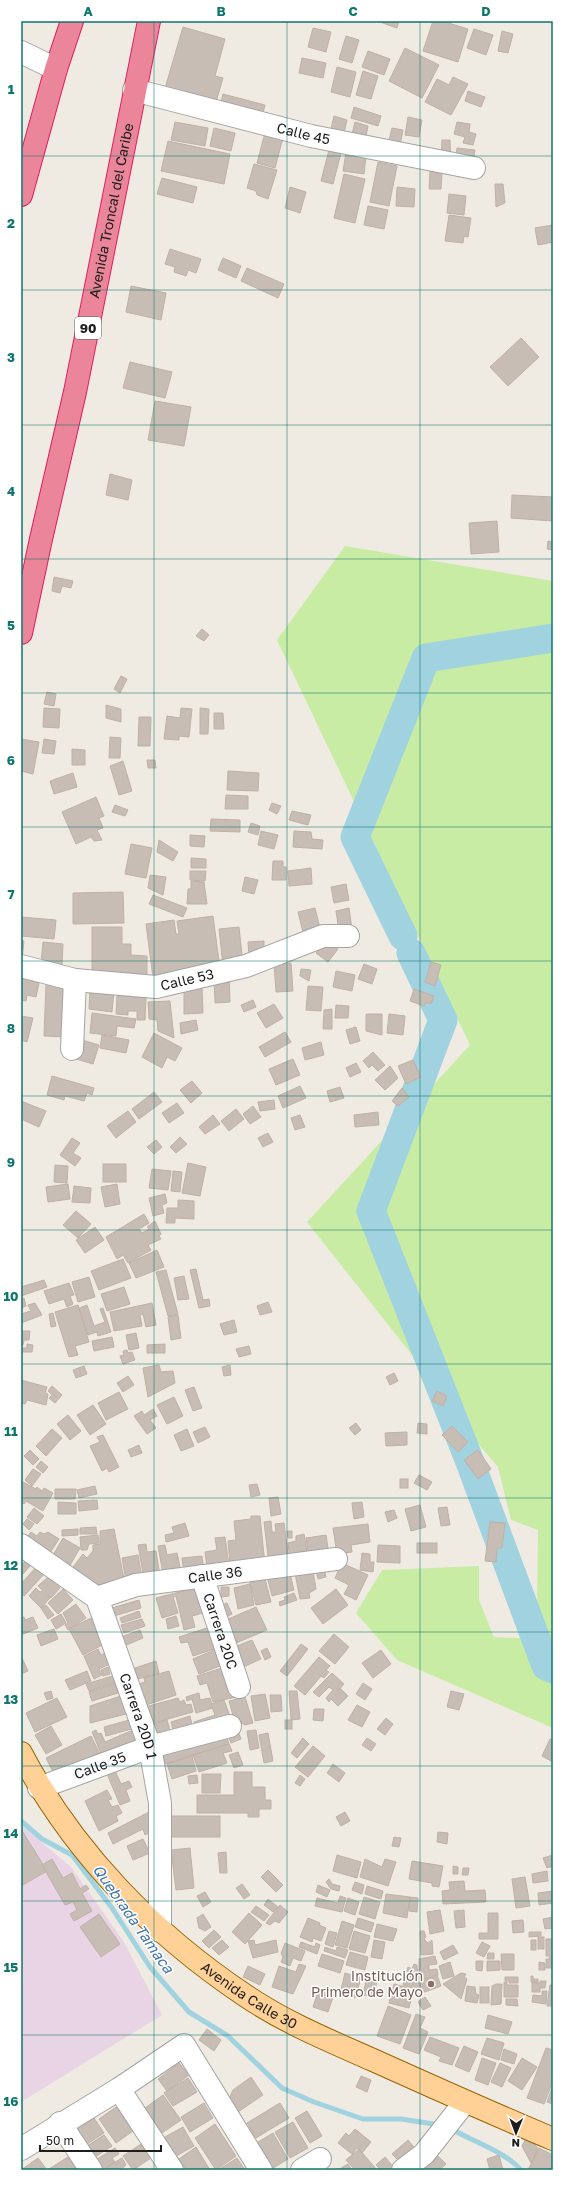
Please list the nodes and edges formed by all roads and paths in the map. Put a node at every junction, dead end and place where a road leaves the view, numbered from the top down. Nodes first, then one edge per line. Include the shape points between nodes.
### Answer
1 (72, 21) edge
2 (149, 21) edge
3 (21, 52) edge
4 (56, 69) junction
5 (134, 90) junction
6 (474, 168) dead end
7 (21, 195) edge
8 (21, 634) edge
9 (348, 936) dead end
10 (21, 966) edge
11 (75, 980) junction
12 (72, 1049) dead end
13 (21, 1545) edge
14 (336, 1559) dead end
15 (202, 1576) junction
16 (97, 1598) junction
17 (239, 1687) dead end
18 (230, 1726) dead end
19 (150, 1747) junction
20 (21, 1752) edge
21 (39, 1788) junction
22 (160, 1931) junction
23 (119, 2089) junction
24 (459, 2110) junction
25 (60, 2123) junction
26 (553, 2140) edge
27 (21, 2149) edge
28 (91, 2170) edge
29 (172, 2170) edge
30 (261, 2170) edge
31 (403, 2170) edge

1 - 4 highway
2 - 5 highway, Avenida Troncal del Caribe / 90
3 - 4 street
4 - 7 highway
5 - 6 street, Calle 45 via 311,136
5 - 8 highway, Avenida Troncal del Caribe / 90 via 75,392
9 - 11 street, Calle 53 via 323,936 246,966 156,987
10 - 11 street, Calle 53
11 - 12 street
13 - 16 street
14 - 15 street, Calle 36
15 - 16 street, Calle 36 via 136,1585
15 - 17 street, Carrera 20C
16 - 19 street, Carrera 20D 1
18 - 19 street, Calle 35
19 - 21 street, Calle 35
19 - 22 street, Carrera 20D 1 via 160,1803
20 - 21 main road, Avenida Calle 30
21 - 22 main road, Avenida Calle 30 via 94,1862
22 - 24 main road, Avenida Calle 30 via 246,1996 298,2027
23 - 25 street
23 - 29 street
23 - 30 street via 184,2045
24 - 26 main road, Avenida Calle 30
24 - 31 street via 424,2154
25 - 27 street
25 - 28 street

